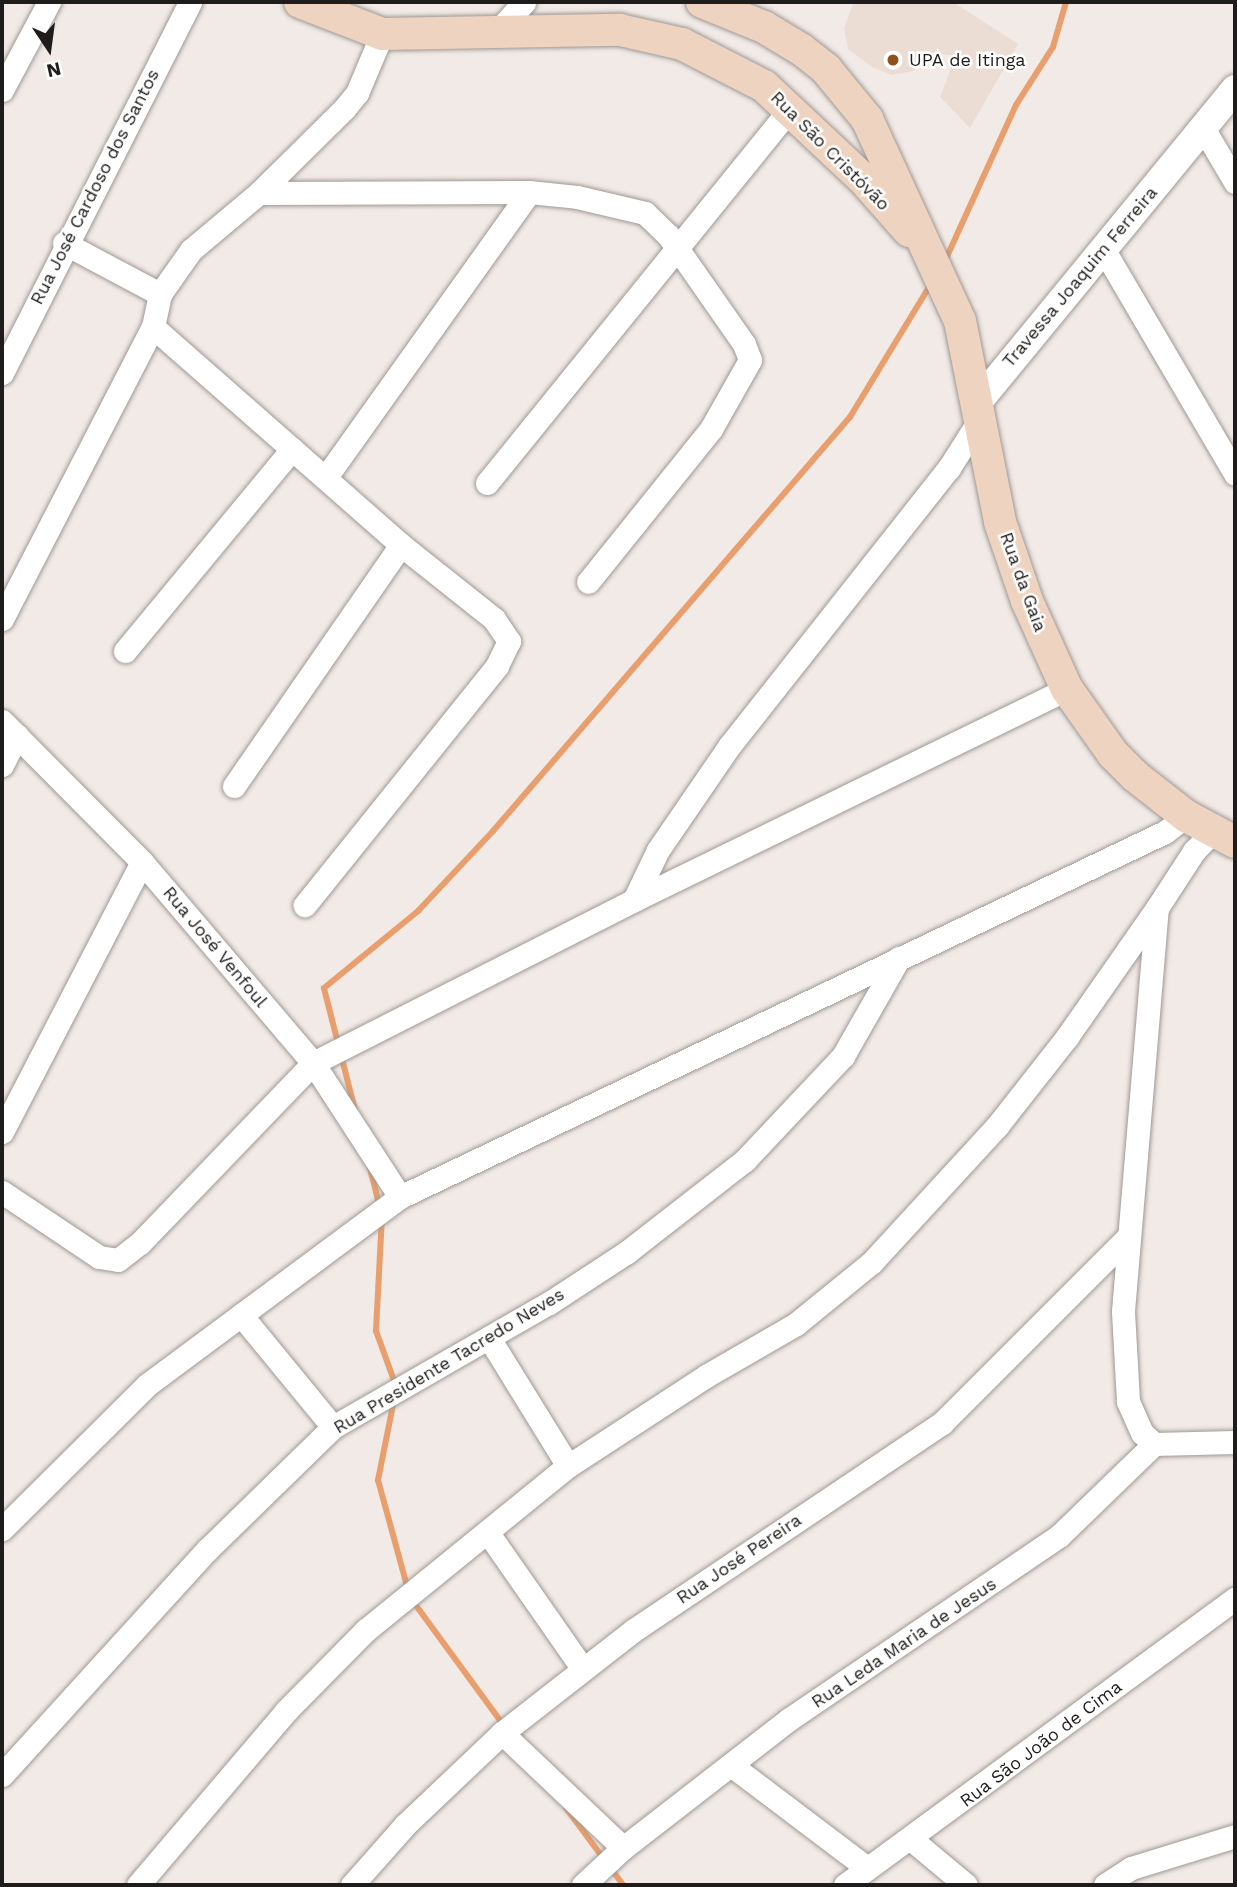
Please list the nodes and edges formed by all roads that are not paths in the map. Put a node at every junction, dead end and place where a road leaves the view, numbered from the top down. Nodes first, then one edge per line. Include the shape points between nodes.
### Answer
1 (49, 2) edge
2 (190, 2) edge
3 (300, 2) edge
4 (370, 2) edge
5 (524, 2) edge
6 (702, 2) edge
7 (498, 31) junction
8 (382, 34) junction
9 (1235, 89) edge
10 (2, 90) edge
11 (789, 110) junction
12 (1202, 126) junction
13 (878, 173) junction
14 (1235, 182) edge
15 (529, 192) junction
16 (259, 193) junction
17 (64, 243) junction
18 (675, 249) junction
19 (926, 251) joint
20 (1105, 252) junction
21 (160, 294) junction
22 (153, 327) junction
23 (2, 373) edge
24 (979, 410) junction
25 (292, 449) junction
26 (1235, 474) edge
27 (326, 477) junction
28 (487, 483) dead end
29 (401, 545) junction
30 (588, 582) dead end
31 (2, 619) edge
32 (125, 651) dead end
33 (1067, 689) junction
34 (9, 728) edge
35 (2, 765) edge
36 (234, 786) dead end
37 (1186, 816) junction
38 (1224, 837) edge
39 (142, 862) junction
40 (634, 900) junction
41 (305, 905) dead end
42 (1157, 908) junction
43 (899, 958) junction
44 (313, 1063) junction
45 (2, 1132) edge
46 (2, 1192) edge
47 (400, 1197) junction
48 (1128, 1237) junction
49 (241, 1315) junction
50 (489, 1338) junction
51 (333, 1427) junction
52 (1235, 1442) edge
53 (1154, 1444) junction
54 (568, 1466) junction
55 (2, 1529) edge
56 (488, 1533) junction
57 (1235, 1599) edge
58 (583, 1669) junction
59 (502, 1733) junction
60 (731, 1765) junction
61 (2, 1775) edge
62 (1235, 1836) edge
63 (912, 1840) junction
64 (623, 1848) junction
65 (867, 1868) junction
66 (138, 1885) edge
67 (352, 1885) edge
68 (583, 1885) edge
69 (845, 1885) edge
70 (966, 1885) edge
71 (1105, 1885) edge

1 - 10 street
2 - 17 street, Rua José Cardoso dos Santos
3 - 8 main road, Rua São Cristóvão
4 - 8 main road via 369,19
5 - 7 street
6 - 13 main road, Rua São Cristóvão via 764,27 826,69 867,118
7 - 8 main road, Rua São Cristóvão
7 - 11 main road, Rua São Cristóvão via 620,30 653,36 704,53 764,86
8 - 16 street via 357,93
9 - 12 street, Travessa Joaquim Ferreira
11 - 13 main road, Rua São Cristóvão
11 - 18 street
12 - 14 street
12 - 20 street, Travessa Joaquim Ferreira
13 - 19 main road, Rua São Cristóvão
15 - 16 street
15 - 18 street via 616,203 645,214 668,235
15 - 27 street
16 - 21 street via 191,250
17 - 21 street
17 - 23 street, Rua José Cardoso dos Santos
18 - 28 street
18 - 30 street via 744,344 750,360 711,429
19 - 24 main road, Rua da Gaia via 960,321
20 - 24 street, Travessa Joaquim Ferreira
20 - 26 street
21 - 22 street
22 - 25 street
22 - 31 street
24 - 33 main road, Rua da Gaia via 992,490 1017,575
24 - 40 street via 949,468 730,745 658,850
25 - 27 street
25 - 32 street
27 - 29 street
29 - 36 street
29 - 41 street via 494,619 509,641 497,666
33 - 37 main road, Rua da Gaia via 1113,754
33 - 40 street
34 - 35 street
34 - 39 street, Rua José Venfoul
37 - 38 main road, Rua da Gaia
37 - 43 street via 1165,832
38 - 42 street via 1194,851
39 - 44 street, Rua José Venfoul
39 - 45 street
40 - 44 street
42 - 48 street
42 - 54 street via 1067,1037 997,1126 872,1262 796,1324
43 - 47 street
43 - 50 street, Rua Presidente Tacredo Neves via 843,1056 746,1160 627,1252
44 - 46 street via 140,1244 118,1260 99,1257
44 - 47 street, Rua José Venfoul
47 - 49 street
48 - 53 street via 1125,1385 1133,1415
48 - 58 street, Rua José Pereira via 942,1423
49 - 51 street
49 - 55 street via 113,1413
50 - 51 street, Rua Presidente Tacredo Neves
50 - 54 street
51 - 61 street, Rua Presidente Tacredo Neves via 208,1549
52 - 53 street
53 - 60 street, Rua Leda Maria de Jesus via 1059,1536 788,1720
54 - 56 street
56 - 58 street
56 - 66 street via 366,1630 303,1693
57 - 63 street, Rua São João de Cima
58 - 59 street, Rua José Pereira
59 - 64 street
59 - 67 street, Rua José Pereira via 414,1816
60 - 64 street, Rua Leda Maria de Jesus
60 - 65 street
62 - 71 street via 1131,1868
63 - 65 street, Rua São João de Cima
63 - 70 street
64 - 68 street, Rua Leda Maria de Jesus
65 - 69 street, Rua São João de Cima

